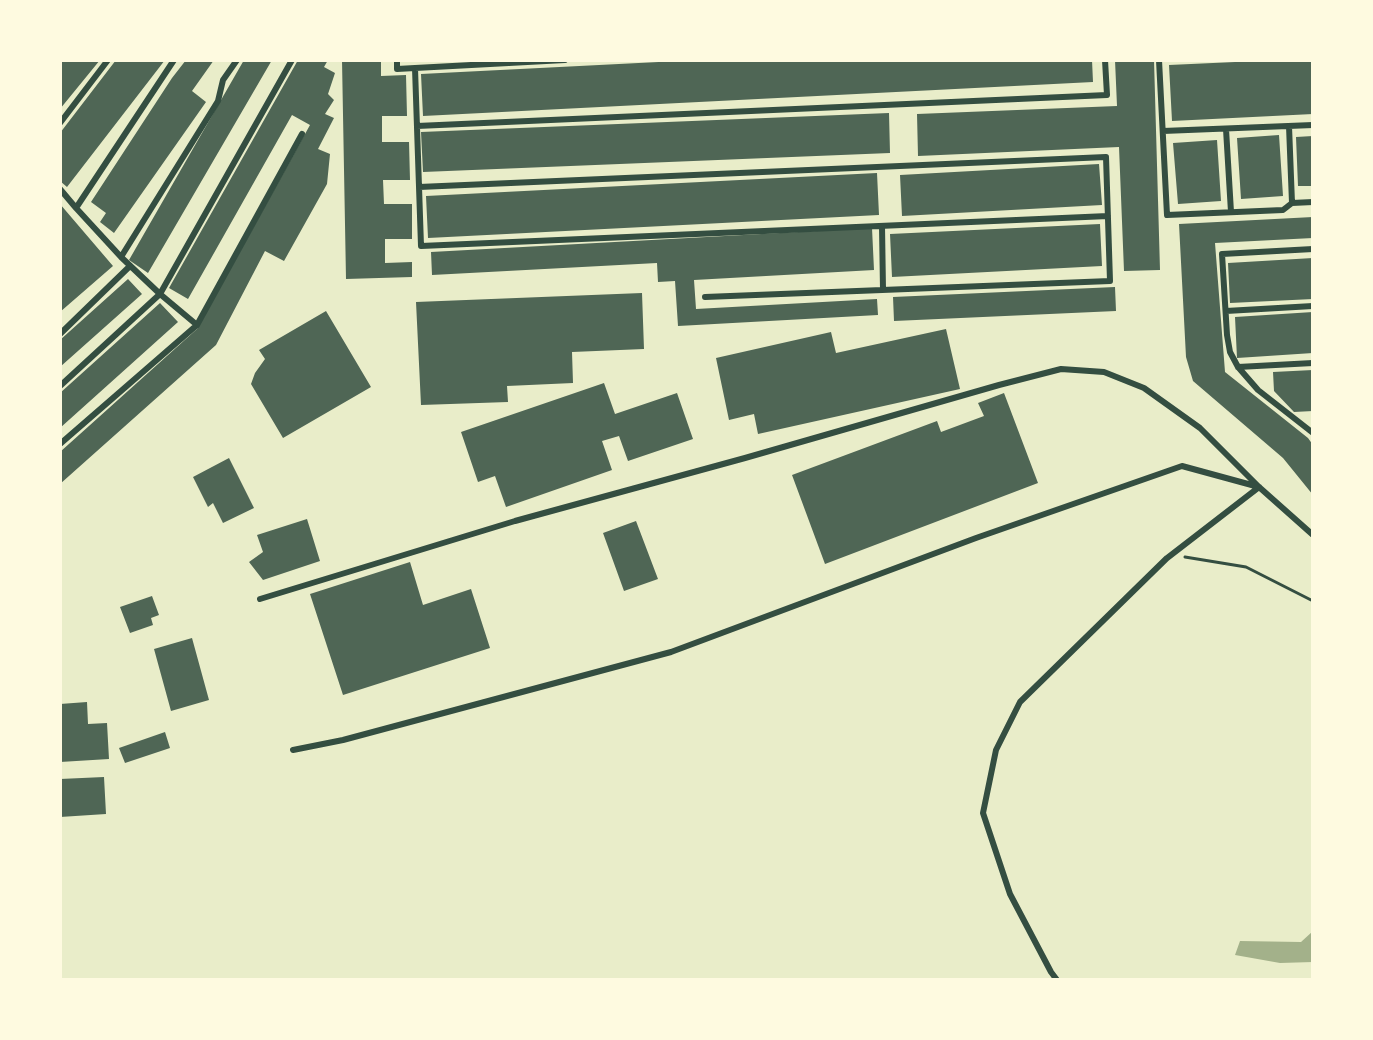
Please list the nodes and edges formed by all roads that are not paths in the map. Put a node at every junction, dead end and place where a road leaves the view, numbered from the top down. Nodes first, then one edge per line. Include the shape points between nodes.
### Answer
1 (108, 60) edge
2 (174, 60) edge
3 (237, 60) edge
4 (292, 60) edge
5 (397, 60) edge
6 (565, 60) edge
7 (1105, 60) edge
8 (1159, 60) edge
9 (415, 68) junction
10 (60, 123) edge
11 (1313, 125) edge
12 (417, 126) junction
13 (1289, 126) junction
14 (1226, 129) junction
15 (1163, 131) junction
16 (302, 134) dead end
17 (419, 187) junction
18 (60, 189) edge
19 (1313, 202) edge
20 (1292, 203) junction
21 (76, 208) junction
22 (1231, 212) junction
23 (1108, 216) junction
24 (882, 226) junction
25 (1313, 249) edge
26 (121, 257) junction
27 (130, 266) junction
28 (883, 290) junction
29 (160, 294) junction
30 (705, 297) dead end
31 (1313, 306) edge
32 (1226, 311) junction
33 (197, 325) junction
34 (60, 334) edge
35 (1313, 363) edge
36 (1238, 367) junction
37 (60, 386) edge
38 (1304, 424) junction
39 (1313, 424) edge
40 (1313, 433) edge
41 (60, 444) edge
42 (1259, 487) junction
43 (1313, 535) edge
44 (260, 599) dead end
45 (293, 750) dead end
46 (1057, 980) edge

1 - 10 lane
2 - 21 lane
3 - 26 lane via 223,80 218,101
4 - 29 lane
5 - 9 lane via 397,69
6 - 9 lane
7 - 12 lane via 1107,95
8 - 15 lane
9 - 12 lane
11 - 13 lane
12 - 17 lane
13 - 14 lane
13 - 20 lane
14 - 15 lane
14 - 22 lane
15 - 22 lane via 1167,215
16 - 33 lane
17 - 23 lane via 1106,157
17 - 24 lane via 421,246
18 - 21 lane
19 - 20 lane
20 - 22 lane via 1283,210
21 - 26 lane
23 - 24 lane
23 - 28 lane via 1110,281
24 - 28 lane
25 - 32 lane via 1222,254
26 - 27 lane
27 - 29 lane
27 - 34 lane
28 - 30 lane
29 - 33 lane
29 - 37 lane
31 - 32 lane
32 - 36 lane via 1230,352
33 - 41 lane
35 - 36 lane
36 - 38 lane via 1258,390
38 - 39 lane
38 - 40 lane
42 - 43 lane
42 - 44 lane via 1200,428 1144,388 1104,372 1061,369 515,521
42 - 45 lane via 1182,466 671,652
42 - 46 lane via 1171,555 1020,702 996,750 983,813 1010,894

